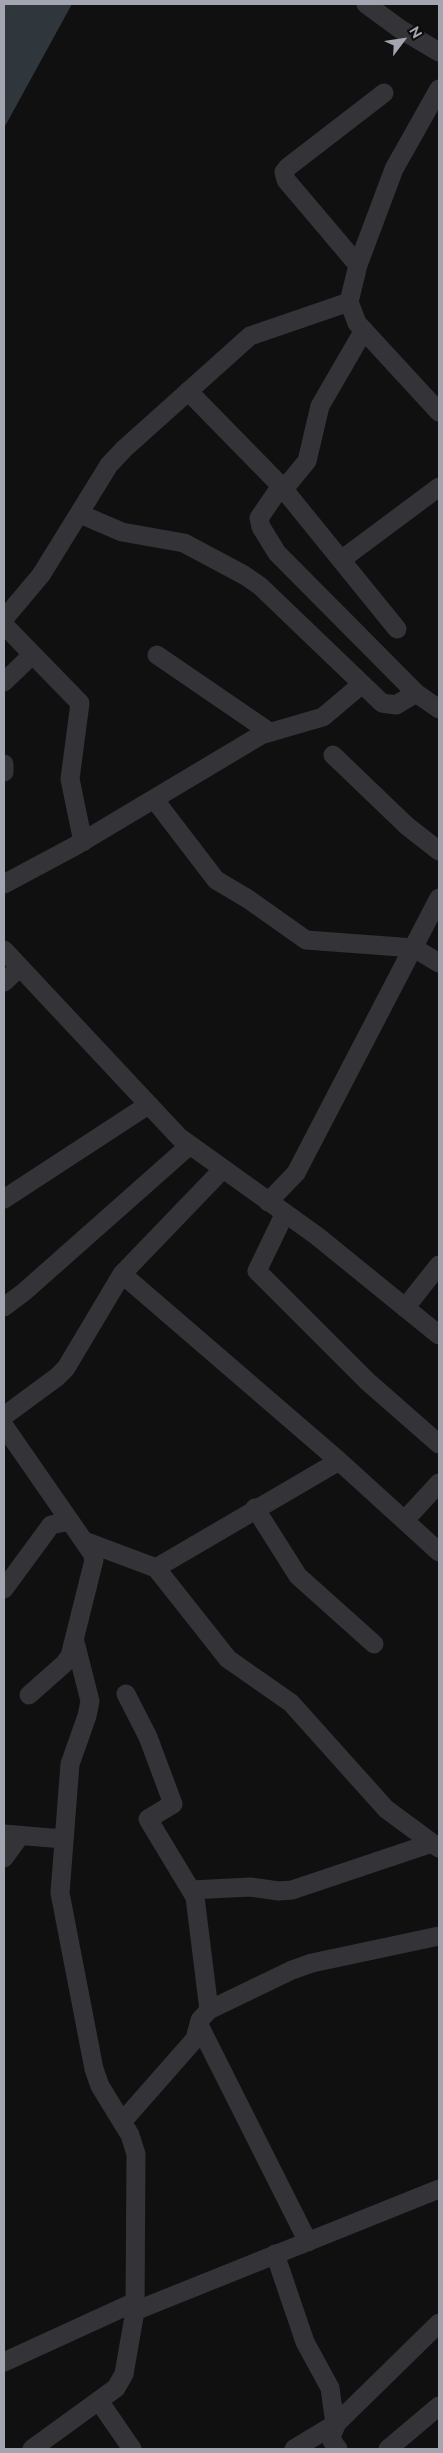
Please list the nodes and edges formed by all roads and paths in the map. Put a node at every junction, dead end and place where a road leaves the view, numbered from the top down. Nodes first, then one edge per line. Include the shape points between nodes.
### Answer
1 (366, 4) edge
2 (439, 52) edge
3 (439, 89) edge
4 (384, 93) dead end
5 (358, 265) junction
6 (349, 302) junction
7 (364, 330) junction
8 (188, 391) junction
9 (439, 412) edge
10 (439, 486) edge
11 (282, 487) junction
12 (80, 514) junction
13 (341, 560) junction
14 (4, 619) edge
15 (4, 626) edge
16 (397, 629) dead end
17 (32, 654) junction
18 (157, 655) dead end
19 (4, 682) edge
20 (362, 684) junction
21 (416, 693) junction
22 (439, 709) edge
23 (268, 732) junction
24 (333, 755) dead end
25 (4, 764) edge
26 (4, 772) edge
27 (154, 800) junction
28 (83, 842) junction
29 (439, 852) edge
30 (4, 884) edge
31 (439, 898) edge
32 (414, 948) junction
33 (4, 950) edge
34 (439, 962) edge
35 (20, 967) junction
36 (4, 982) edge
37 (148, 1105) junction
38 (190, 1145) junction
39 (223, 1169) junction
40 (4, 1199) edge
41 (268, 1202) junction
42 (285, 1213) junction
43 (439, 1265) edge
44 (122, 1274) junction
45 (4, 1307) edge
46 (406, 1308) junction
47 (439, 1335) edge
48 (4, 1416) edge
49 (4, 1426) edge
50 (439, 1444) edge
51 (340, 1461) junction
52 (439, 1483) edge
53 (255, 1508) junction
54 (405, 1520) junction
55 (70, 1521) junction
56 (84, 1541) junction
57 (439, 1552) edge
58 (156, 1568) junction
59 (4, 1589) edge
60 (75, 1642) junction
61 (374, 1644) dead end
62 (126, 1694) dead end
63 (29, 1695) dead end
64 (12, 1835) edge
65 (63, 1840) junction
66 (436, 1845) edge
67 (4, 1858) edge
68 (191, 1890) junction
69 (439, 1936) edge
70 (204, 2017) junction
71 (122, 2122) junction
72 (439, 2189) edge
73 (308, 2242) junction
74 (275, 2254) junction
75 (135, 2306) junction
76 (439, 2323) edge
77 (4, 2362) edge
78 (100, 2402) junction
79 (439, 2406) edge
80 (337, 2423) junction
81 (130, 2448) edge
82 (32, 2449) edge
83 (294, 2449) edge
84 (338, 2449) edge
85 (388, 2449) edge

1 - 2 street via 400,30
3 - 5 street via 394,169
4 - 5 street via 284,172 286,180
5 - 6 street
6 - 7 street via 352,315
6 - 8 street via 250,336
7 - 9 street
7 - 11 street via 320,406 307,461
8 - 11 street
8 - 12 street via 116,458
10 - 13 street
11 - 13 street
11 - 21 street via 258,518 272,546
12 - 14 street via 41,575
12 - 20 street via 122,532 184,543 244,575 260,586
13 - 16 street
15 - 17 street
17 - 19 street
17 - 28 street via 80,703 70,779
18 - 23 street
20 - 21 street via 382,703 391,706
20 - 23 street via 323,717
21 - 22 street
23 - 27 street
24 - 29 street
25 - 26 street
27 - 28 street
27 - 32 street via 216,880 306,940
28 - 30 street
31 - 32 street
32 - 34 street
32 - 41 street via 296,1173
33 - 35 street
35 - 36 street
35 - 37 street
37 - 38 street
37 - 40 street
38 - 39 street
38 - 45 street
39 - 41 street
39 - 44 street
41 - 42 street
42 - 46 street
42 - 50 street via 257,1271 367,1382
43 - 46 street
44 - 48 street via 66,1368
44 - 51 street
46 - 47 street
49 - 55 street
51 - 53 street
51 - 54 street
52 - 54 street
53 - 58 street
53 - 61 street via 294,1571
54 - 57 street
55 - 56 street
55 - 59 street via 52,1525
56 - 58 street
56 - 60 street via 92,1553 94,1567
58 - 66 street via 228,1659 291,1703 386,1809
60 - 63 street via 66,1663
60 - 65 street via 90,1701 71,1759
62 - 68 street via 148,1737 173,1804 148,1819
64 - 65 street
64 - 67 street
65 - 71 street via 60,1892 94,2069 100,2086
66 - 68 street via 292,1890 250,1887
68 - 70 street via 198,1908
69 - 70 street via 302,1966
70 - 71 street via 196,2039
70 - 73 street
71 - 75 street via 134,2145 138,2165
72 - 73 street
73 - 74 street
74 - 75 street
74 - 80 street via 305,2342 330,2388
75 - 77 street
75 - 78 street via 124,2374 116,2388
76 - 80 street
78 - 81 street
78 - 82 street
79 - 85 street
80 - 83 street
80 - 84 street via 332,2441

